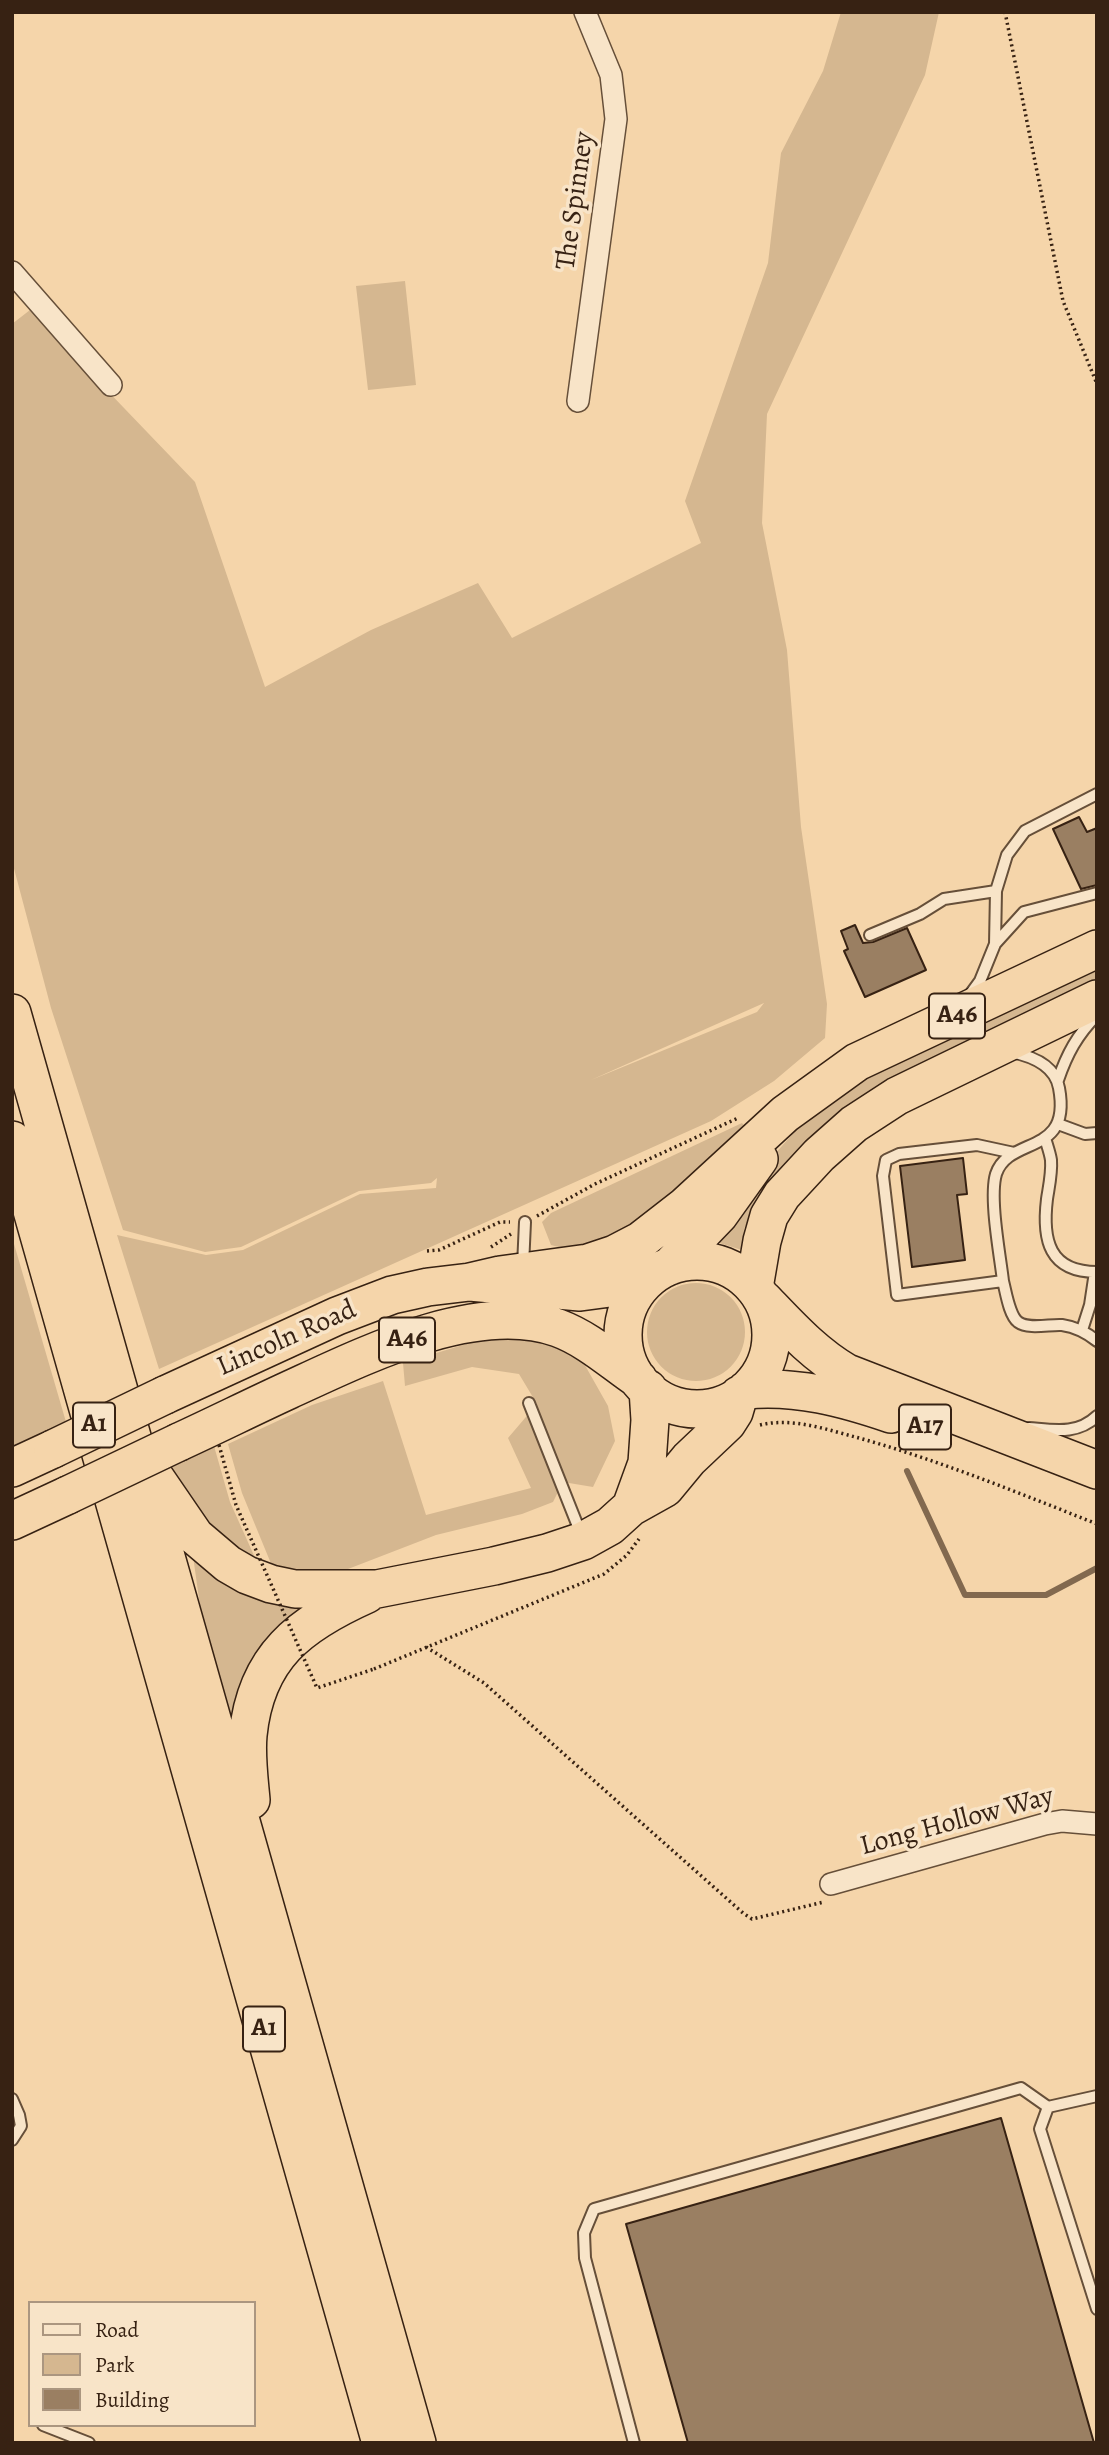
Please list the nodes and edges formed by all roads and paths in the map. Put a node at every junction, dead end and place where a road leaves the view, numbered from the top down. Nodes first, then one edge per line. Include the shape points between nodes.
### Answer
1 (585, 12) edge
2 (1005, 12) edge
3 (12, 272) edge
4 (1097, 384) edge
5 (111, 385) dead end
6 (578, 401) dead end
7 (1097, 793) edge
8 (996, 891) junction
9 (1097, 893) edge
10 (870, 935) dead end
11 (995, 944) junction
12 (1097, 949) edge
13 (1097, 999) edge
14 (12, 1013) edge
15 (1097, 1015) edge
16 (956, 1016) junction
17 (992, 1050) junction
18 (1058, 1080) junction
19 (820, 1088) junction
20 (745, 1115) dead end
21 (1058, 1124) junction
22 (1097, 1133) edge
23 (1045, 1138) junction
24 (12, 1140) edge
25 (1014, 1153) junction
26 (12, 1194) edge
27 (525, 1222) junction
28 (39, 1234) junction
29 (486, 1250) dead end
30 (427, 1251) dead end
31 (665, 1268) junction
32 (1096, 1272) edge
33 (523, 1273) junction
34 (1003, 1281) junction
35 (471, 1283) junction
36 (758, 1293) junction
37 (1082, 1330) junction
38 (1097, 1340) edge
39 (643, 1384) junction
40 (529, 1403) dead end
41 (745, 1404) junction
42 (1097, 1416) edge
43 (974, 1423) junction
44 (133, 1443) junction
45 (219, 1445) dead end
46 (12, 1468) edge
47 (1097, 1470) edge
48 (1097, 1496) edge
49 (12, 1521) edge
50 (636, 1522) junction
51 (1097, 1524) edge
52 (583, 1541) junction
53 (377, 1589) junction
54 (426, 1647) junction
55 (1097, 1824) edge
56 (256, 1874) junction
57 (831, 1884) joint
58 (1097, 2096) edge
59 (12, 2099) edge
60 (1048, 2107) junction
61 (12, 2140) edge
62 (1097, 2309) edge
63 (47, 2427) edge
64 (68, 2439) edge
65 (89, 2443) edge
66 (382, 2443) edge
67 (417, 2443) edge
68 (634, 2443) edge

1 - 6 street, The Spinney via 611,75 616,119
2 - 4 path via 1063,301
3 - 5 street
7 - 8 lane via 1025,831 1007,855
8 - 10 lane via 944,899
8 - 11 lane
9 - 11 lane via 1024,912
11 - 16 lane via 980,981
12 - 16 highway, A46
13 - 17 highway, A46
14 - 44 highway, A1
15 - 18 lane via 1074,1041
16 - 19 highway, A46 via 857,1062
17 - 18 lane via 1032,1056
17 - 36 highway, A46 via 897,1096 854,1124 819,1155 769,1216
18 - 21 lane
19 - 31 highway, A46 via 719,1215
19 - 33 highway, A46 via 640,1241 588,1263
20 - 27 path via 595,1184
21 - 22 lane via 1085,1135
21 - 23 lane
23 - 25 lane
23 - 32 lane via 1051,1160 1046,1203 1050,1249 1074,1270
24 - 28 highway, A1
25 - 34 lane via 996,1172 993,1188
25 - 34 lane via 977,1145 899,1154 886,1160 884,1168 897,1295
26 - 28 highway
27 - 29 path
27 - 30 path via 500,1222 439,1250
27 - 33 lane
28 - 66 highway, A1
31 - 35 highway, Lincoln Road / A46 via 625,1286 579,1292
31 - 36 highway via 691,1261 712,1263 733,1270
31 - 39 highway via 635,1295 624,1320 625,1351
32 - 37 lane
33 - 35 highway, A46
34 - 37 lane via 1018,1322
35 - 46 highway, Lincoln Road / A46, bridge via 428,1287 370,1301
36 - 41 highway via 770,1323 769,1350
36 - 43 highway, A17 via 831,1364
37 - 38 lane
39 - 41 highway via 666,1402 690,1408
39 - 49 highway, Lincoln Road / A46, bridge via 582,1339 557,1328 513,1320 488,1321 426,1334 360,1357
39 - 50 highway via 650,1420
40 - 52 lane
41 - 48 highway, A17 via 789,1389 860,1403
41 - 50 highway via 689,1459
41 - 51 path via 762,1424 788,1422 849,1435
42 - 43 lane via 1070,1430
43 - 47 highway, A17
44 - 53 highway via 182,1520 228,1564 271,1584 295,1589
44 - 56 highway, A1
45 - 54 path, bridge via 236,1505 317,1688
50 - 52 highway via 610,1526
50 - 54 path via 628,1555 604,1574
52 - 53 highway via 494,1566
53 - 56 highway via 305,1626 276,1657 257,1693 248,1737
54 - 57 path via 484,1683 752,1919 834,1899
55 - 57 street, Long Hollow Way via 1045,1824
56 - 67 highway, A1
58 - 60 lane
59 - 61 lane via 21,2126
60 - 62 lane via 1040,2129
60 - 68 lane via 1021,2088 594,2209 584,2233 584,2258
63 - 64 lane
64 - 65 lane

